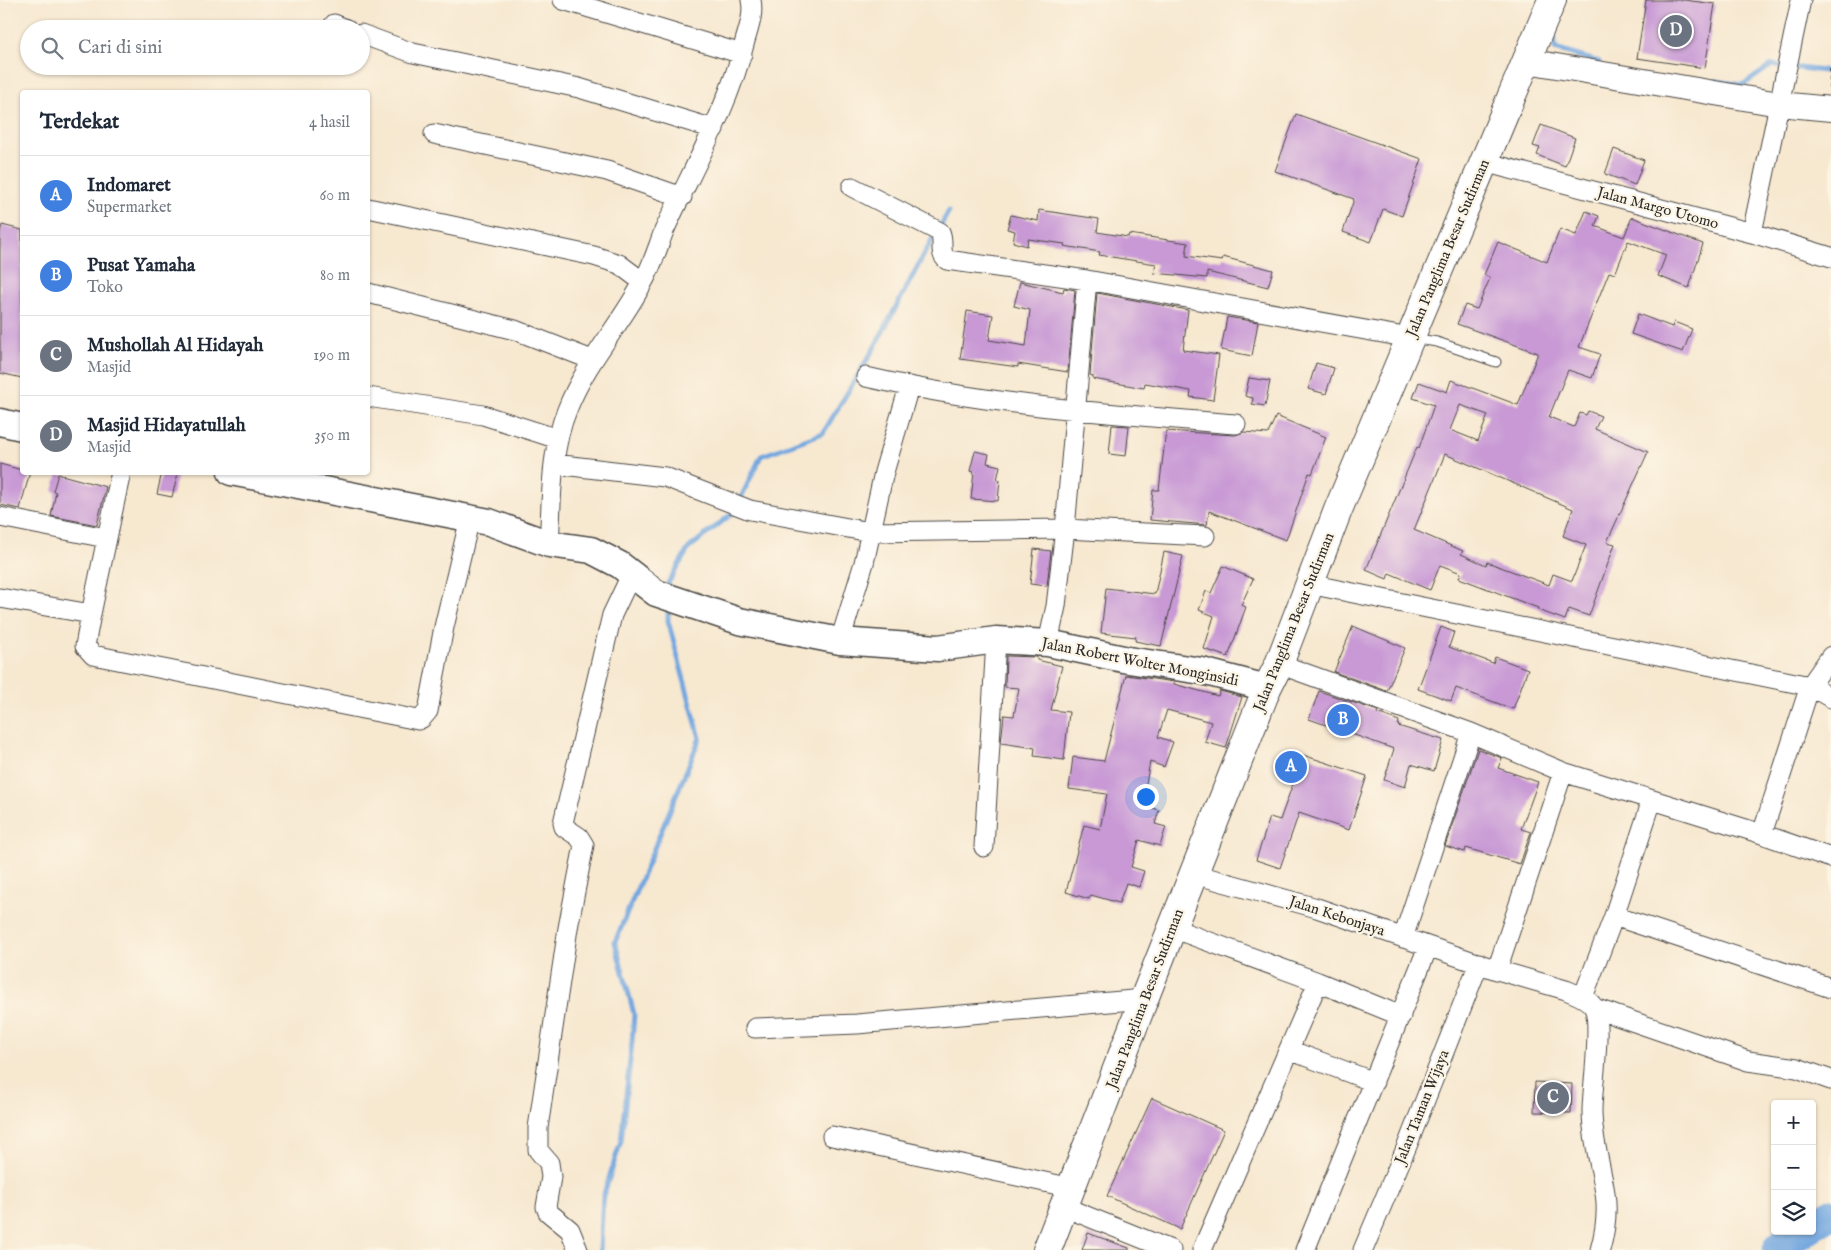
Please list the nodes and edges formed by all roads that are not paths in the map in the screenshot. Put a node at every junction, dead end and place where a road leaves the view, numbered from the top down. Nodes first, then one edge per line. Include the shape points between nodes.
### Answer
1 (563, 0) edge
2 (751, 0) edge
3 (1552, 0) edge
4 (1801, 0) edge
5 (370, 37) edge
6 (1530, 52) junction
7 (742, 54) junction
8 (1779, 104) junction
9 (1831, 109) edge
10 (714, 129) junction
11 (434, 134) dead end
12 (1484, 162) junction
13 (852, 187) dead end
14 (682, 197) junction
15 (370, 208) edge
16 (1752, 233) junction
17 (1831, 257) edge
18 (1087, 280) junction
19 (643, 282) junction
20 (370, 294) edge
21 (1410, 338) junction
22 (592, 360) junction
23 (1496, 362) dead end
24 (866, 377) dead end
25 (910, 387) junction
26 (370, 397) edge
27 (1075, 411) junction
28 (0, 422) edge
29 (1236, 424) dead end
30 (20, 427) edge
31 (558, 439) junction
32 (554, 464) junction
33 (120, 475) edge
34 (247, 475) edge
35 (0, 517) edge
36 (470, 518) junction
37 (1065, 529) junction
38 (870, 532) junction
39 (1204, 536) dead end
40 (106, 538) junction
41 (549, 544) junction
42 (632, 573) junction
43 (1309, 584) junction
44 (0, 598) edge
45 (91, 614) junction
46 (996, 640) junction
47 (840, 641) junction
48 (1048, 643) junction
49 (1831, 656) edge
50 (1280, 664) junction
51 (1810, 686) junction
52 (1268, 688) junction
53 (1831, 698) edge
54 (1471, 733) junction
55 (1564, 772) junction
56 (1652, 800) junction
57 (1762, 834) junction
58 (984, 846) dead end
59 (1831, 858) edge
60 (1194, 874) junction
61 (1614, 916) junction
62 (1172, 928) junction
63 (1403, 938) junction
64 (1428, 947) junction
65 (1479, 963) junction
66 (1497, 970) junction
67 (1318, 982) junction
68 (1831, 988) edge
69 (1144, 999) junction
70 (1589, 1003) junction
71 (1401, 1016) junction
72 (755, 1028) dead end
73 (1289, 1050) junction
74 (1831, 1080) edge
75 (1374, 1082) junction
76 (832, 1136) dead end
77 (1068, 1197) junction
78 (578, 1250) edge
79 (1048, 1250) edge
80 (1171, 1250) edge
81 (1202, 1250) edge
82 (1305, 1250) edge
83 (1363, 1250) edge
84 (1600, 1250) edge

1 - 7 street
2 - 7 street via 752,15
3 - 6 main road, Jalan Panglima Besar Sudirman
4 - 8 street
5 - 10 street via 413,53 579,88
6 - 8 street
6 - 12 main road, Jalan Panglima Besar Sudirman
7 - 10 street
8 - 9 street
8 - 16 street
10 - 14 street
11 - 14 street via 607,171
12 - 16 street, Jalan Margo Utomo
12 - 21 main road, Jalan Panglima Besar Sudirman
13 - 18 street via 935,228 943,238 942,253 947,260
14 - 19 street
15 - 19 street via 594,256 619,264
16 - 17 street, Jalan Margo Utomo
18 - 21 street
18 - 27 street
19 - 22 street
20 - 22 street via 515,330
21 - 23 lane via 1445,344
21 - 43 main road, Jalan Panglima Besar Sudirman
22 - 31 street via 567,409
24 - 25 street
25 - 27 street
25 - 38 street
26 - 31 street via 483,416
27 - 29 street
27 - 37 street
28 - 30 main road
31 - 32 street
32 - 38 street via 665,477 750,510
32 - 41 street
33 - 40 street
34 - 36 main road, Jalan Robert Wolter Monginsidi
35 - 40 street
36 - 41 main road, Jalan Robert Wolter Monginsidi
36 - 45 street via 428,711 418,720 93,655 86,646
37 - 38 street
37 - 39 street
37 - 48 street
38 - 47 street
40 - 45 street
41 - 42 main road, Jalan Robert Wolter Monginsidi via 591,550
42 - 47 main road, Jalan Robert Wolter Monginsidi via 668,597 739,621
42 - 78 street via 610,624 563,823 584,845 538,1128 538,1150 548,1163 551,1177 546,1207 570,1230
43 - 50 main road, Jalan Panglima Besar Sudirman
43 - 51 street
44 - 45 street
46 - 47 main road, Jalan Robert Wolter Monginsidi via 938,648
46 - 48 main road, Jalan Robert Wolter Monginsidi
46 - 58 street
48 - 52 main road, Jalan Robert Wolter Monginsidi via 1128,660 1202,670
49 - 51 street
50 - 52 main road, Jalan Panglima Besar Sudirman
50 - 54 street
51 - 53 street
51 - 57 street
52 - 60 main road, Jalan Panglima Besar Sudirman
54 - 55 street
54 - 63 street
55 - 56 street
55 - 66 street
56 - 57 street
56 - 61 street
57 - 59 street
60 - 62 main road, Jalan Panglima Besar Sudirman
60 - 63 street, Jalan Kebonjaya via 1317,908
61 - 68 street
61 - 70 street
62 - 67 street
62 - 69 main road, Jalan Panglima Besar Sudirman
63 - 64 street, Jalan Kebonjaya
64 - 65 street, Jalan Kebonjaya
64 - 71 street
65 - 66 street, Jalan Kebonjaya
65 - 83 street, Jalan Taman Wijaya via 1408,1146
66 - 70 street, Jalan Kebonjaya via 1566,990
67 - 71 street
67 - 73 street
69 - 72 street via 857,1024
69 - 77 main road, Jalan Panglima Besar Sudirman
70 - 74 street, Jalan Kebonjaya via 1748,1061 1797,1068
70 - 84 street via 1597,1032 1592,1111 1594,1140 1605,1195 1606,1228
71 - 75 street
73 - 75 street
73 - 81 street
75 - 82 street
76 - 77 street
77 - 79 main road, Jalan Panglima Besar Sudirman
77 - 80 street

